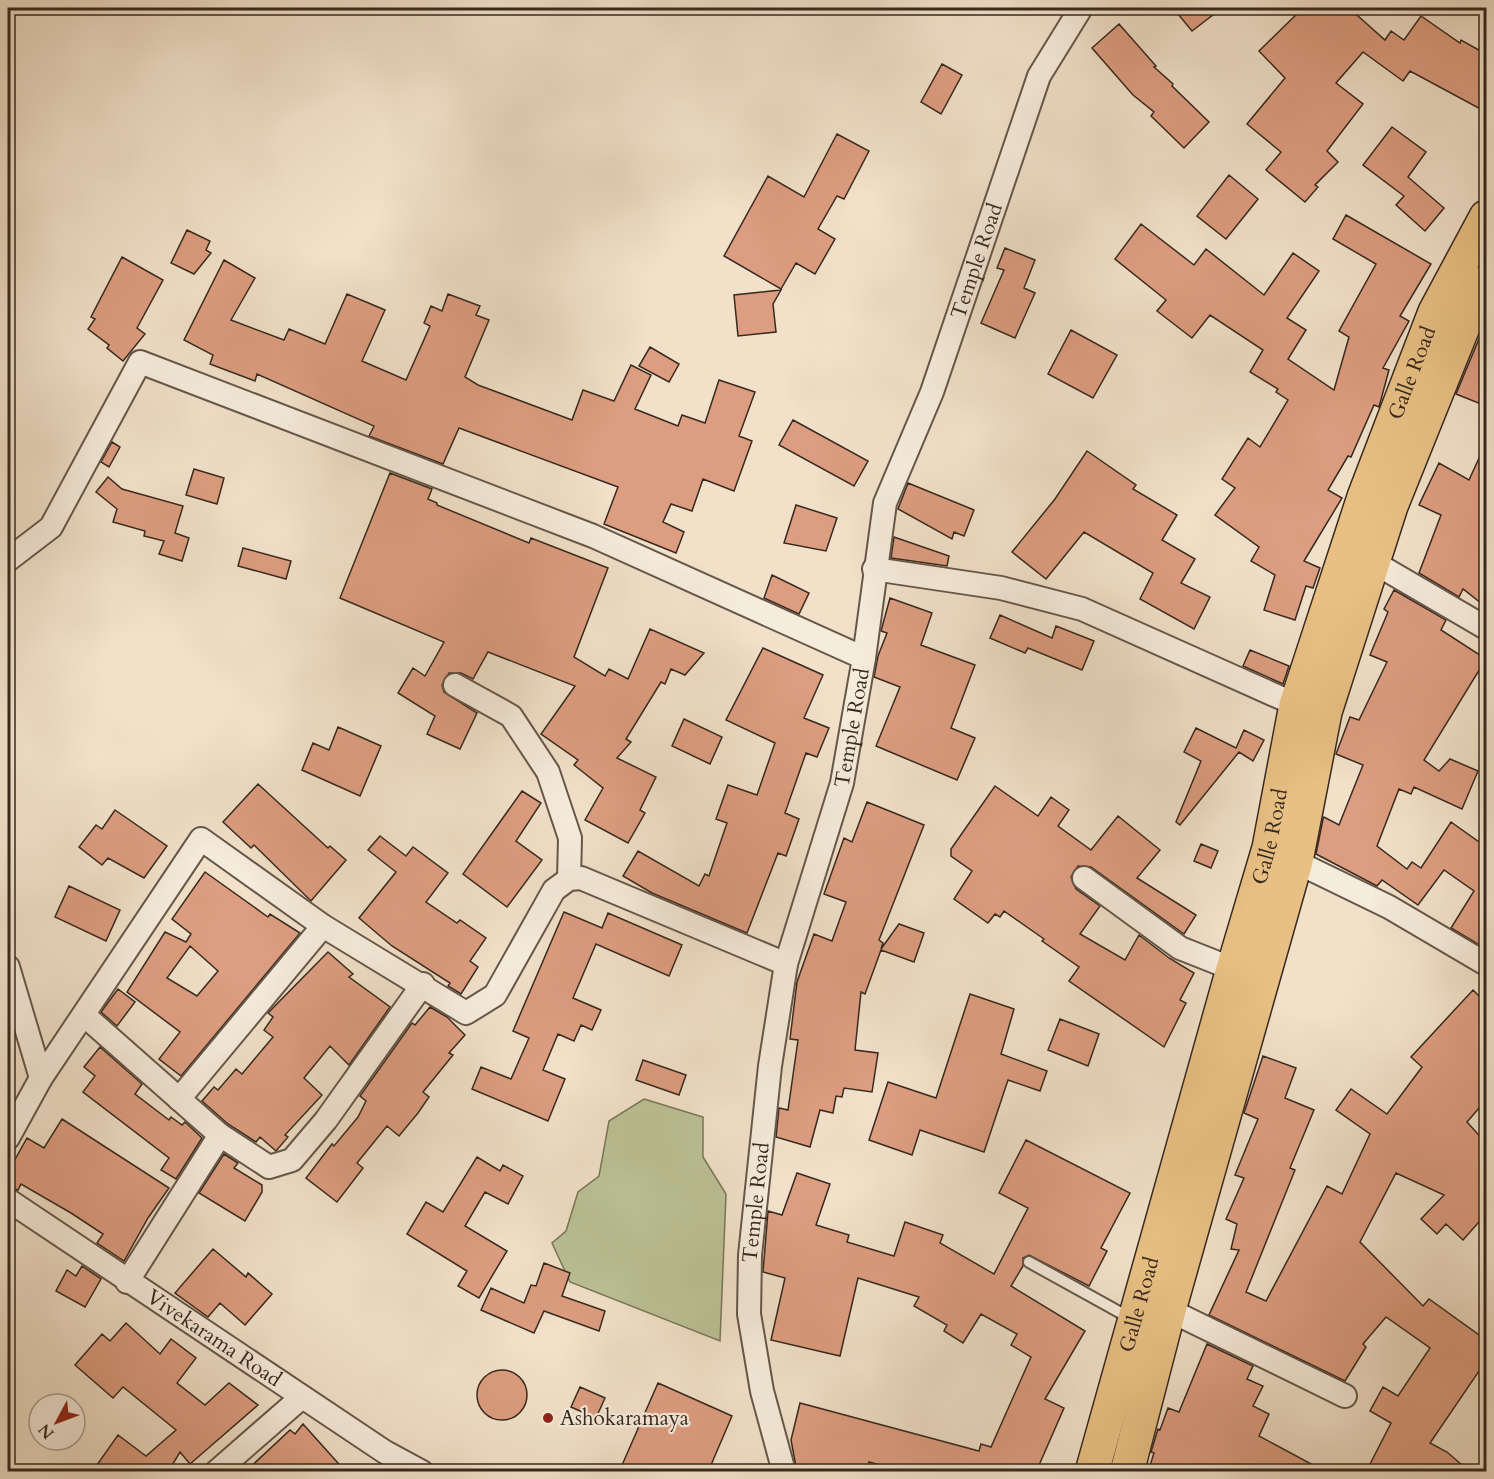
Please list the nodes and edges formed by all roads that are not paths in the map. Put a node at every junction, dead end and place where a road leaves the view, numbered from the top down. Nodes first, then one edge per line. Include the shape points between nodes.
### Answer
1 (1081, 8) edge
2 (1486, 217) edge
3 (1486, 282) edge
4 (1360, 555) junction
5 (8, 560) edge
6 (874, 569) junction
7 (1486, 628) edge
8 (864, 658) junction
9 (455, 685) dead end
10 (1310, 711) junction
11 (1283, 855) junction
12 (1084, 878) dead end
13 (569, 879) junction
14 (323, 926) junction
15 (786, 964) junction
16 (1486, 964) edge
17 (8, 967) edge
18 (1233, 969) junction
19 (423, 984) junction
20 (84, 1015) junction
21 (41, 1078) junction
22 (179, 1099) junction
23 (220, 1135) junction
24 (8, 1138) edge
25 (8, 1200) edge
26 (1029, 1262) dead end
27 (127, 1282) junction
28 (1169, 1310) junction
29 (1133, 1320) junction
30 (1345, 1396) dead end
31 (302, 1397) junction
32 (216, 1472) edge
33 (422, 1472) edge
34 (784, 1472) edge
35 (1092, 1472) edge
36 (1127, 1472) edge

1 - 6 street, Temple Road via 1039,76 932,392 885,503
2 - 4 highway, Galle Road via 1435,312 1364,497
3 - 4 highway, Galle Road via 1454,348 1391,507
4 - 7 street
4 - 10 highway, Galle Road
5 - 8 street via 51,527 140,363 593,536
6 - 8 street, Temple Road
6 - 10 street via 1001,588 1082,609
8 - 15 street, Temple Road via 842,783
9 - 13 street via 511,716 548,772 570,838
10 - 11 highway, Galle Road
11 - 16 street via 1389,907
11 - 18 highway, Galle Road
11 - 28 highway, Galle Road
12 - 18 street via 1179,948
13 - 15 street via 581,878
13 - 19 street via 554,890 495,995 466,1013
14 - 19 street
14 - 20 street via 201,839
14 - 22 street
15 - 34 street, Temple Road via 752,1231 749,1314 762,1391
17 - 21 street
18 - 29 highway, Galle Road
19 - 23 street via 326,1120 292,1160 269,1167
20 - 21 street
20 - 22 street
21 - 24 street
22 - 23 street
23 - 27 street
25 - 27 street, Vivekarama Road
26 - 29 lane
27 - 31 street, Vivekarama Road
28 - 30 street
28 - 36 highway, Galle Road
29 - 35 highway, Galle Road
31 - 32 street
31 - 33 street, Vivekarama Road

